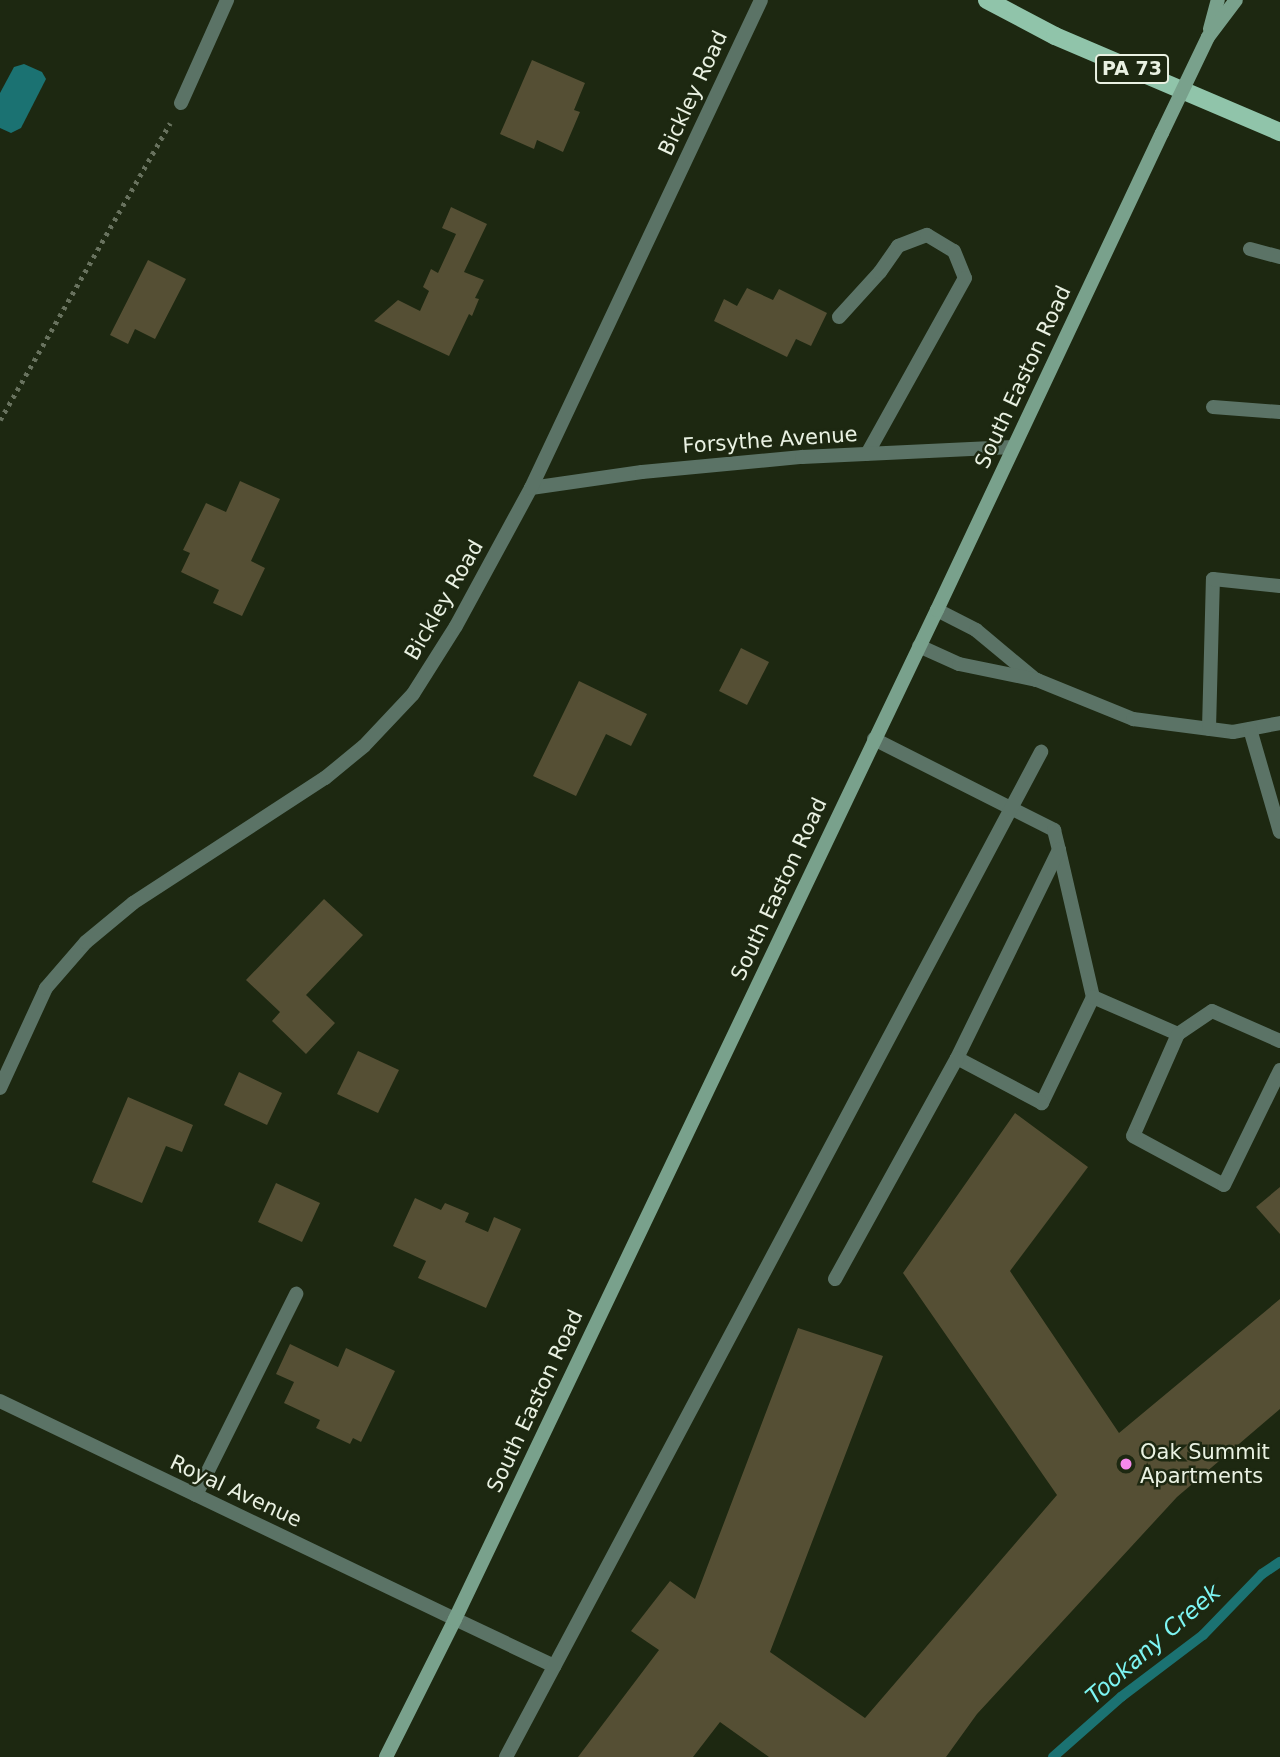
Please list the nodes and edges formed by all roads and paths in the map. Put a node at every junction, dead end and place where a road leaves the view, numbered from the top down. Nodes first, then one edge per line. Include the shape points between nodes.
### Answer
1 (227, 0) edge
2 (761, 0) edge
3 (987, 0) edge
4 (1218, 0) edge
5 (1236, 0) edge
6 (1208, 37) junction
7 (181, 103) joint
8 (1280, 132) edge
9 (1250, 249) dead end
10 (1280, 257) edge
11 (839, 317) dead end
12 (1213, 407) dead end
13 (1280, 412) edge
14 (0, 420) edge
15 (1013, 447) junction
16 (867, 454) junction
17 (531, 488) junction
18 (1280, 586) edge
19 (937, 610) junction
20 (919, 646) junction
21 (1037, 680) junction
22 (1280, 723) edge
23 (1209, 729) junction
24 (1250, 729) junction
25 (874, 739) junction
26 (1041, 752) dead end
27 (1012, 807) junction
28 (1280, 832) edge
29 (1059, 850) junction
30 (1093, 997) junction
31 (1178, 1034) junction
32 (1280, 1041) edge
33 (957, 1058) junction
34 (1280, 1070) edge
35 (0, 1088) edge
36 (835, 1279) dead end
37 (296, 1294) dead end
38 (0, 1401) edge
39 (196, 1495) junction
40 (455, 1619) junction
41 (554, 1666) junction
42 (386, 1757) edge
43 (506, 1757) edge

1 - 7 street
2 - 17 street, Bickley Road
3 - 8 main road, PA 73 via 1055,36
4 - 6 main road, South Easton Road
5 - 6 main road, South Easton Road
6 - 15 main road, South Easton Road, bridge
7 - 14 path
9 - 10 street
11 - 16 street via 898,246 928,235 954,251 964,278
12 - 13 street
15 - 16 street, Forsythe Avenue
15 - 19 main road, South Easton Road
16 - 17 street, Forsythe Avenue via 642,472
17 - 35 street, Bickley Road via 442,648 390,720 325,779 133,903 86,942 46,988
18 - 23 street via 1213,579
19 - 20 main road, South Easton Road
19 - 21 street via 976,630
20 - 21 street via 958,664
20 - 25 main road, South Easton Road
21 - 23 street via 1133,719
22 - 24 street
23 - 24 street
24 - 28 street
25 - 27 street
25 - 40 main road, South Easton Road
26 - 27 street
27 - 29 street via 1054,830
27 - 41 street
29 - 30 street
29 - 33 street
30 - 31 street
30 - 33 street via 1042,1103
31 - 32 street via 1212,1012
31 - 34 street via 1133,1136 1224,1185
33 - 36 street
37 - 39 street
38 - 39 street, Royal Avenue
39 - 40 street, Royal Avenue
40 - 41 street, Royal Avenue
40 - 42 main road, South Easton Road
41 - 43 street

